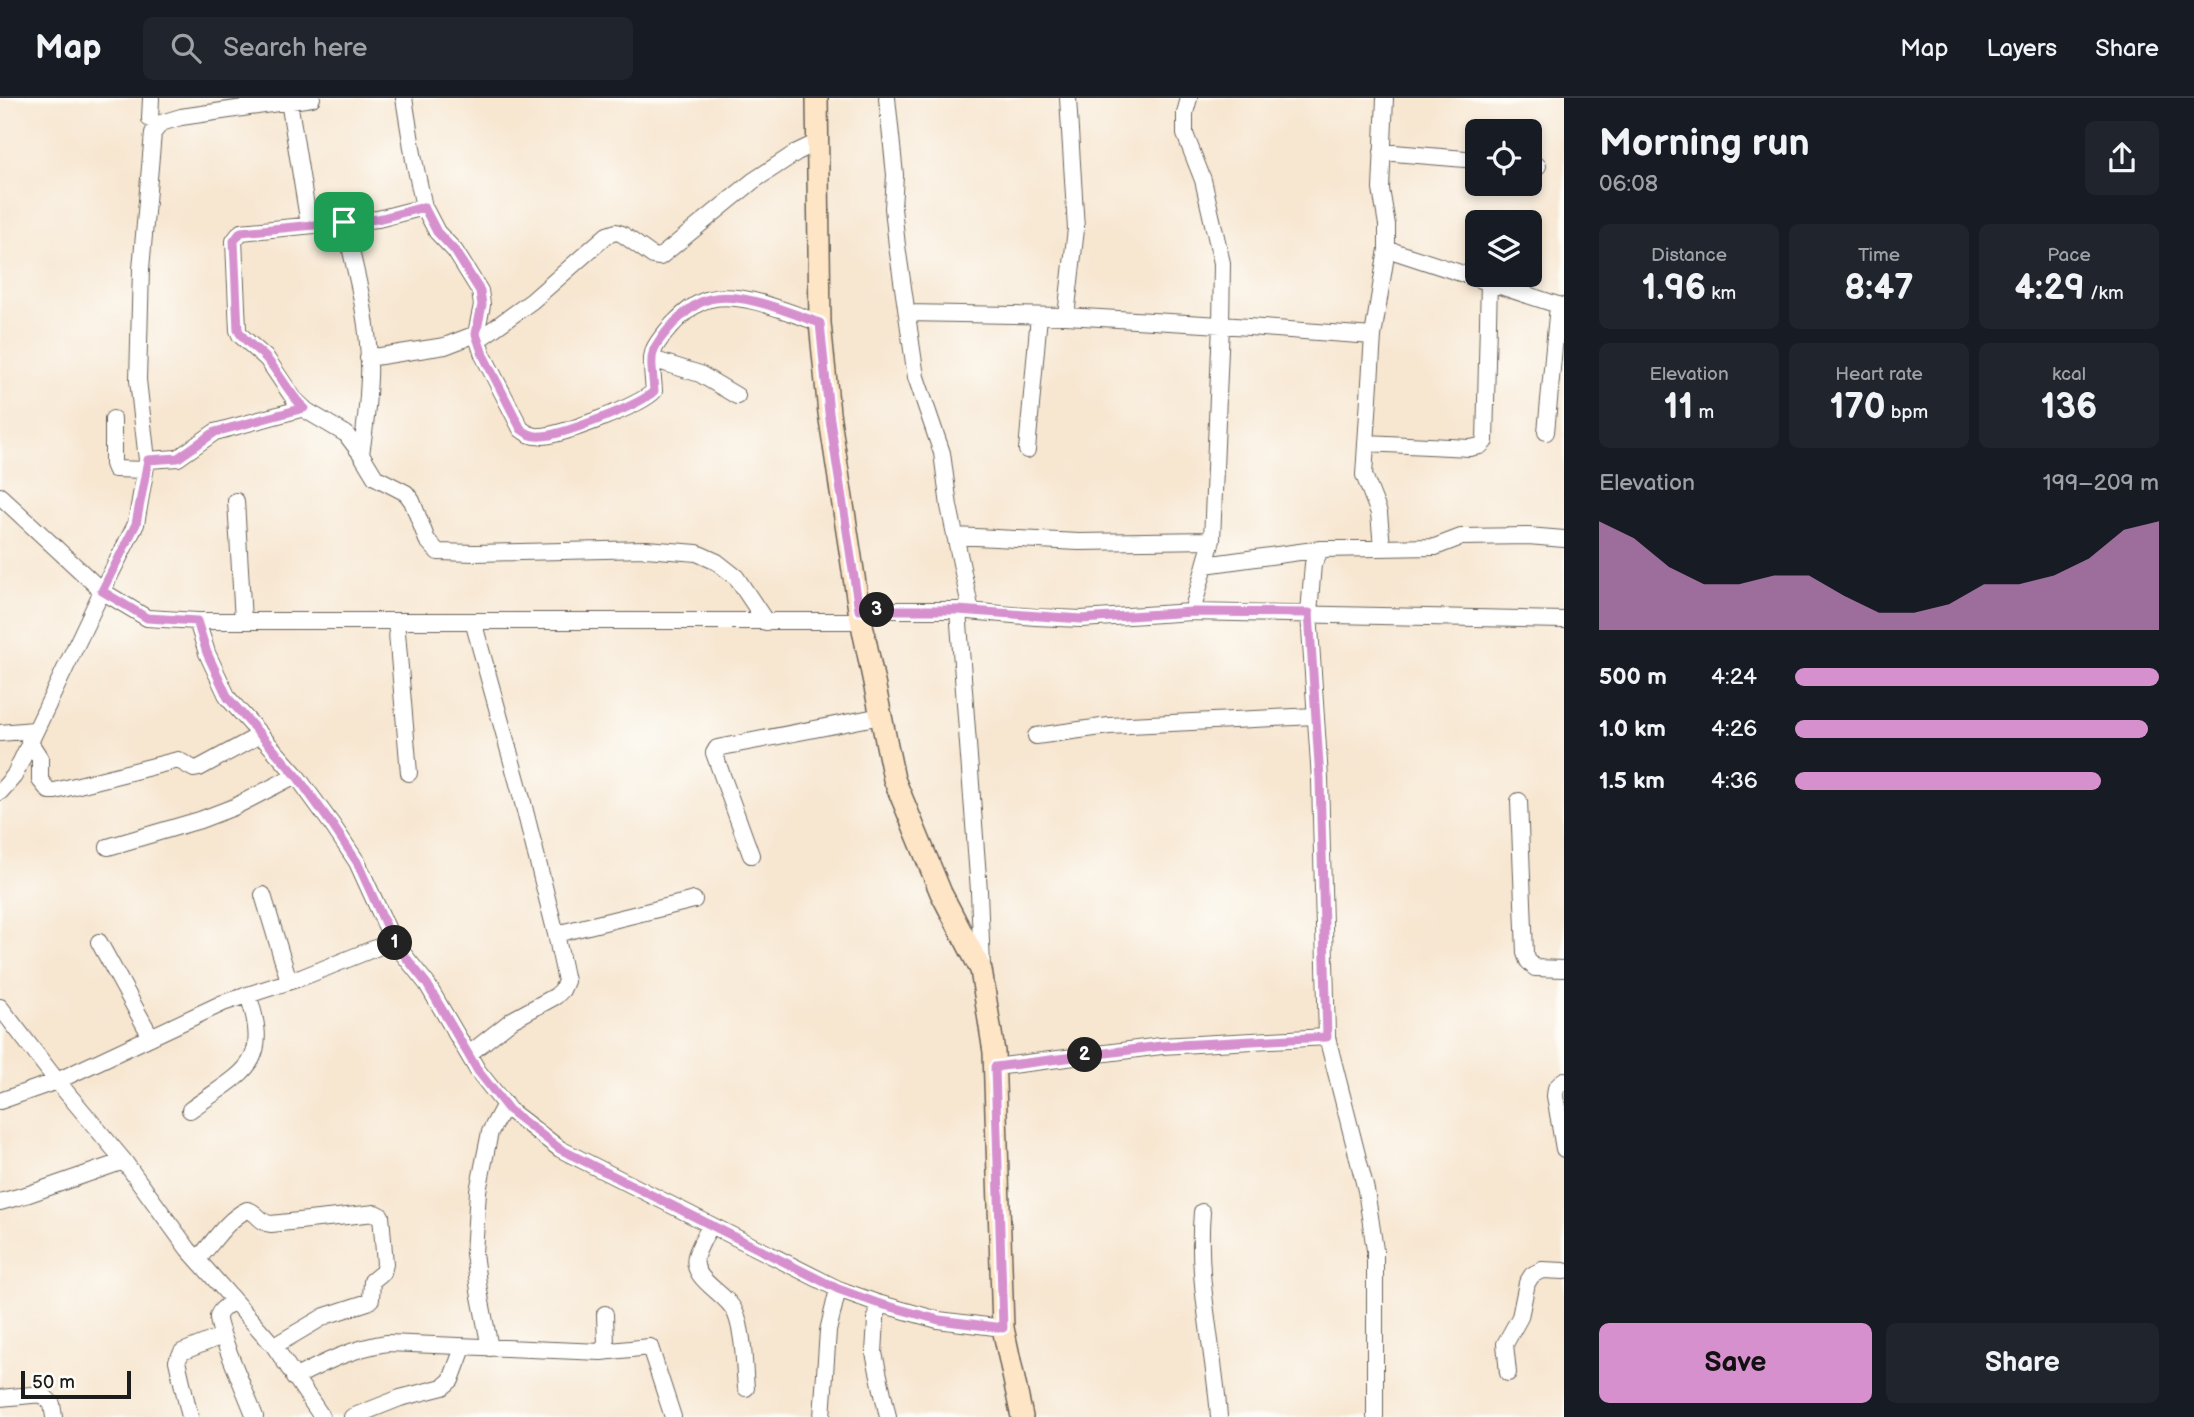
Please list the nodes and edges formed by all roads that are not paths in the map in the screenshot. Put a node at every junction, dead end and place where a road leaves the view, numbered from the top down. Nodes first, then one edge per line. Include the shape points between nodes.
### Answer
1 (151, 98) edge
2 (312, 98) edge
3 (404, 98) edge
4 (817, 98) edge
5 (887, 98) edge
6 (1068, 98) edge
7 (1189, 98) edge
8 (1385, 98) edge
9 (289, 101) junction
10 (150, 119) dead end
11 (818, 142) junction
12 (1382, 152) junction
13 (1465, 159) edge
14 (424, 207) junction
15 (344, 222) junction
16 (309, 225) junction
17 (1387, 249) junction
18 (1465, 274) edge
19 (1489, 287) edge
20 (1504, 287) edge
21 (1561, 306) edge
22 (908, 313) junction
23 (1039, 316) junction
24 (1066, 316) junction
25 (820, 323) junction
26 (1221, 325) junction
27 (477, 337) junction
28 (1373, 337) junction
29 (368, 358) junction
30 (652, 359) junction
31 (737, 396) dead end
32 (304, 408) junction
33 (113, 419) dead end
34 (1546, 432) dead end
35 (1366, 443) junction
36 (1027, 450) dead end
37 (361, 454) junction
38 (146, 465) junction
39 (0, 496) edge
40 (236, 501) dead end
41 (956, 536) junction
42 (1212, 540) junction
43 (1564, 540) edge
44 (1382, 547) junction
45 (1318, 555) dead end
46 (1205, 565) junction
47 (102, 591) junction
48 (964, 611) junction
49 (1192, 612) junction
50 (1309, 613) junction
51 (860, 616) junction
52 (1564, 620) edge
53 (197, 621) junction
54 (243, 621) junction
55 (397, 621) junction
56 (473, 621) junction
57 (766, 621) junction
58 (881, 716) junction
59 (1316, 716) junction
60 (0, 733) edge
61 (260, 735) junction
62 (1036, 736) dead end
63 (33, 742) junction
64 (409, 774) dead end
65 (296, 775) junction
66 (0, 792) edge
67 (1519, 801) dead end
68 (108, 847) dead end
69 (751, 855) dead end
70 (263, 895) dead end
71 (694, 900) dead end
72 (556, 934) junction
73 (393, 941) junction
74 (99, 942) dead end
75 (1564, 970) edge
76 (982, 976) junction
77 (289, 981) junction
78 (248, 995) junction
79 (0, 1007) edge
80 (151, 1037) junction
81 (1327, 1037) junction
82 (469, 1054) junction
83 (995, 1067) junction
84 (1564, 1080) edge
85 (57, 1081) junction
86 (0, 1101) edge
87 (505, 1104) junction
88 (190, 1110) dead end
89 (1564, 1149) edge
90 (124, 1161) junction
91 (0, 1202) edge
92 (1202, 1212) dead end
93 (710, 1226) junction
94 (198, 1259) junction
95 (1564, 1270) edge
96 (838, 1289) junction
97 (233, 1301) junction
98 (877, 1303) junction
99 (605, 1314) dead end
100 (1003, 1328) junction
101 (222, 1336) junction
102 (274, 1346) junction
103 (464, 1348) junction
104 (490, 1348) junction
105 (601, 1352) junction
106 (1508, 1373) dead end
107 (294, 1378) junction
108 (746, 1388) dead end
109 (0, 1398) edge
110 (54, 1417) edge
111 (190, 1417) edge
112 (256, 1417) edge
113 (322, 1417) edge
114 (352, 1417) edge
115 (673, 1417) edge
116 (822, 1417) edge
117 (888, 1417) edge
118 (1022, 1417) edge
119 (1219, 1417) edge
120 (1375, 1417) edge

1 - 10 street
2 - 9 street
3 - 14 street
4 - 11 street
5 - 22 street via 895,175 893,208
6 - 24 street via 1076,229
7 - 26 street via 1185,134 1203,180 1222,263
8 - 12 street
9 - 16 street
9 - 38 street via 180,117 161,123 153,133 141,269 138,380
11 - 25 street
11 - 27 street via 753,181 660,257 622,234 607,235 532,302
12 - 13 street
12 - 17 street
14 - 15 street
14 - 27 street via 480,291
15 - 16 street
15 - 29 street
16 - 32 street via 241,232 234,241 238,330
17 - 18 street
17 - 28 street
19 - 35 street via 1485,441 1470,448
20 - 21 street
21 - 34 street
22 - 23 street
22 - 41 street via 916,377 942,453
23 - 24 street
23 - 36 street
24 - 26 street
25 - 30 street via 742,299 710,299 683,314 655,344
25 - 51 street
26 - 28 street
26 - 42 street
27 - 29 street
27 - 30 street via 521,429 539,437 620,411 649,396 654,391
28 - 35 street
29 - 37 street
30 - 31 street via 700,374
32 - 37 street via 346,434
32 - 38 street via 215,432 178,458
33 - 38 street via 115,469
35 - 44 street via 1364,475 1379,513
37 - 57 street via 374,477 406,493 427,540 438,552 646,549 697,553 736,577
38 - 47 street via 136,524
39 - 47 street
40 - 54 street
41 - 42 street via 1079,542
41 - 48 street
42 - 46 street
43 - 44 street via 1461,537 1435,547
44 - 46 street via 1321,549
45 - 50 street via 1313,564
46 - 49 street
47 - 53 street via 147,618
47 - 63 street
48 - 49 street via 1081,619
48 - 51 street
48 - 76 street
49 - 50 street
50 - 52 street
50 - 59 street
51 - 57 street
51 - 58 street
53 - 54 street
53 - 61 street via 228,698
54 - 55 street
55 - 56 street
55 - 64 street
56 - 57 street
56 - 72 street
58 - 69 street via 717,748 714,753
58 - 76 street via 894,779 941,893
59 - 62 street via 1109,726
59 - 81 street
60 - 63 street
61 - 63 street via 199,768 178,760 55,791 49,791 40,780
61 - 65 street
63 - 66 street
65 - 68 street via 234,807
65 - 73 street via 357,862
67 - 75 street via 1525,953 1535,968
70 - 77 street
71 - 72 street
72 - 82 street via 566,981 562,990 512,1020
73 - 77 street
73 - 82 street via 427,984
74 - 80 street
76 - 83 street
77 - 78 street
78 - 80 street
78 - 88 street via 258,1028 256,1053 240,1074
79 - 85 street
80 - 85 street
81 - 83 street via 1161,1046
81 - 120 street via 1366,1190 1375,1250
82 - 87 street
83 - 100 street
84 - 89 street via 1555,1096
85 - 86 street
85 - 90 street
87 - 93 street via 560,1149
87 - 104 street via 491,1132 478,1191 474,1253
90 - 91 street
90 - 94 street
92 - 119 street via 1202,1289
93 - 96 street
93 - 108 street via 696,1267 734,1310
94 - 97 street
94 - 102 street via 230,1220 247,1210 271,1224 381,1216 385,1264 372,1281 372,1299 325,1316
95 - 106 street via 1542,1270 1527,1283 1520,1317 1506,1344
96 - 98 street
96 - 116 street via 828,1331
97 - 101 street via 218,1318
97 - 102 street
98 - 100 street via 939,1320
98 - 117 street via 874,1353
99 - 105 street via 606,1344
100 - 118 street
101 - 111 street via 178,1357
101 - 112 street
102 - 107 street
103 - 104 street
103 - 107 street via 387,1343 337,1356
103 - 114 street via 451,1380 443,1387
104 - 105 street
105 - 115 street via 650,1347
107 - 113 street
109 - 110 street via 42,1394 52,1404

